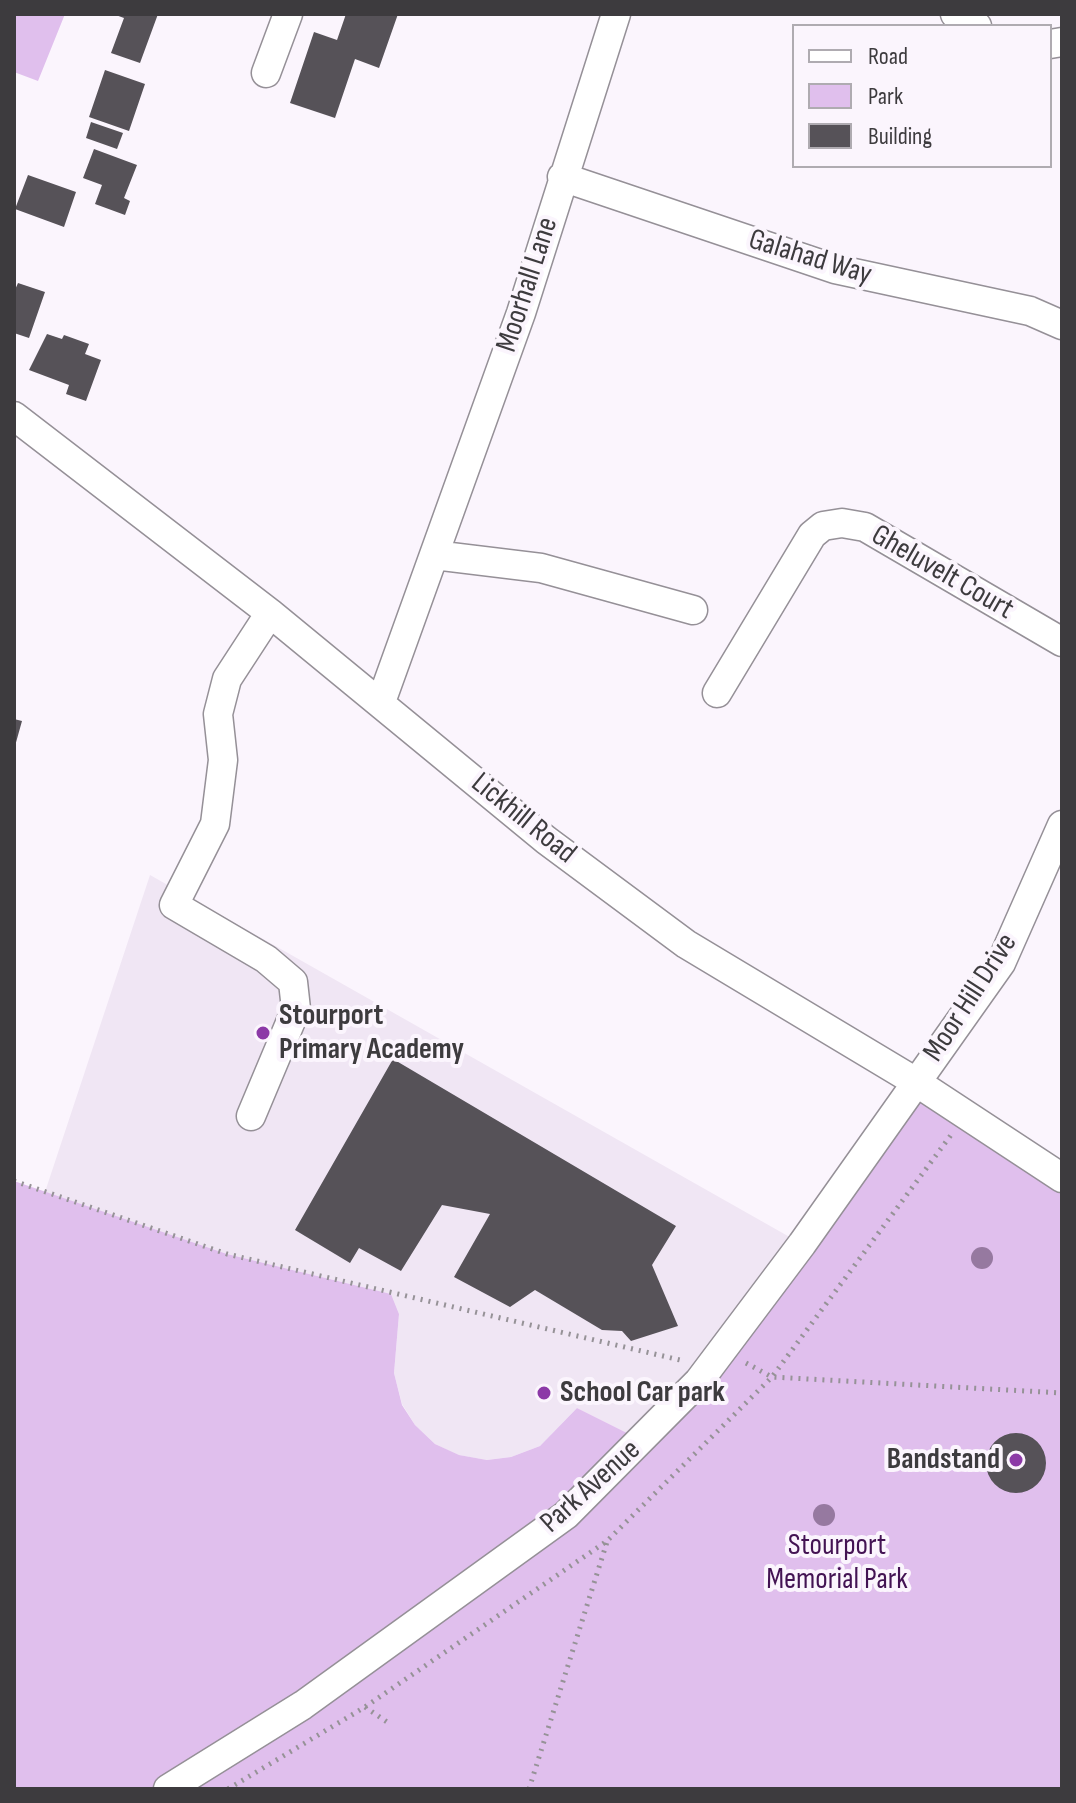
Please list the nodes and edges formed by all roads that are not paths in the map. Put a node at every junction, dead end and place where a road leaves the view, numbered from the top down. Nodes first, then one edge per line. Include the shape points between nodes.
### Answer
1 (288, 14) edge
2 (616, 14) edge
3 (955, 14) edge
4 (973, 24) edge
5 (266, 73) dead end
6 (562, 177) junction
7 (1062, 325) edge
8 (14, 416) edge
9 (434, 555) junction
10 (693, 610) dead end
11 (270, 613) junction
12 (1062, 642) edge
13 (717, 693) dead end
14 (381, 702) junction
15 (1062, 825) edge
16 (916, 1082) junction
17 (251, 1116) dead end
18 (1062, 1178) edge
19 (168, 1789) edge

1 - 5 street
2 - 6 street, Moorhall Lane
3 - 4 street
6 - 7 street, Galahad Way via 835,269 1030,311
6 - 9 street, Moorhall Lane via 521,313
8 - 11 street, Lickhill Road
9 - 10 street via 541,568
9 - 14 street, Moorhall Lane
11 - 14 street, Lickhill Road
11 - 17 street via 227,679 218,714 223,760 215,824 174,905 266,959 293,982 296,1009
12 - 13 street, Gheluvelt Court via 865,527 842,523 823,526 812,535
14 - 16 street, Lickhill Road via 546,840 686,944
15 - 16 street, Moor Hill Drive via 1001,963
16 - 18 street, Lickhill Road
16 - 19 street, Park Avenue via 718,1359 566,1515 303,1705

